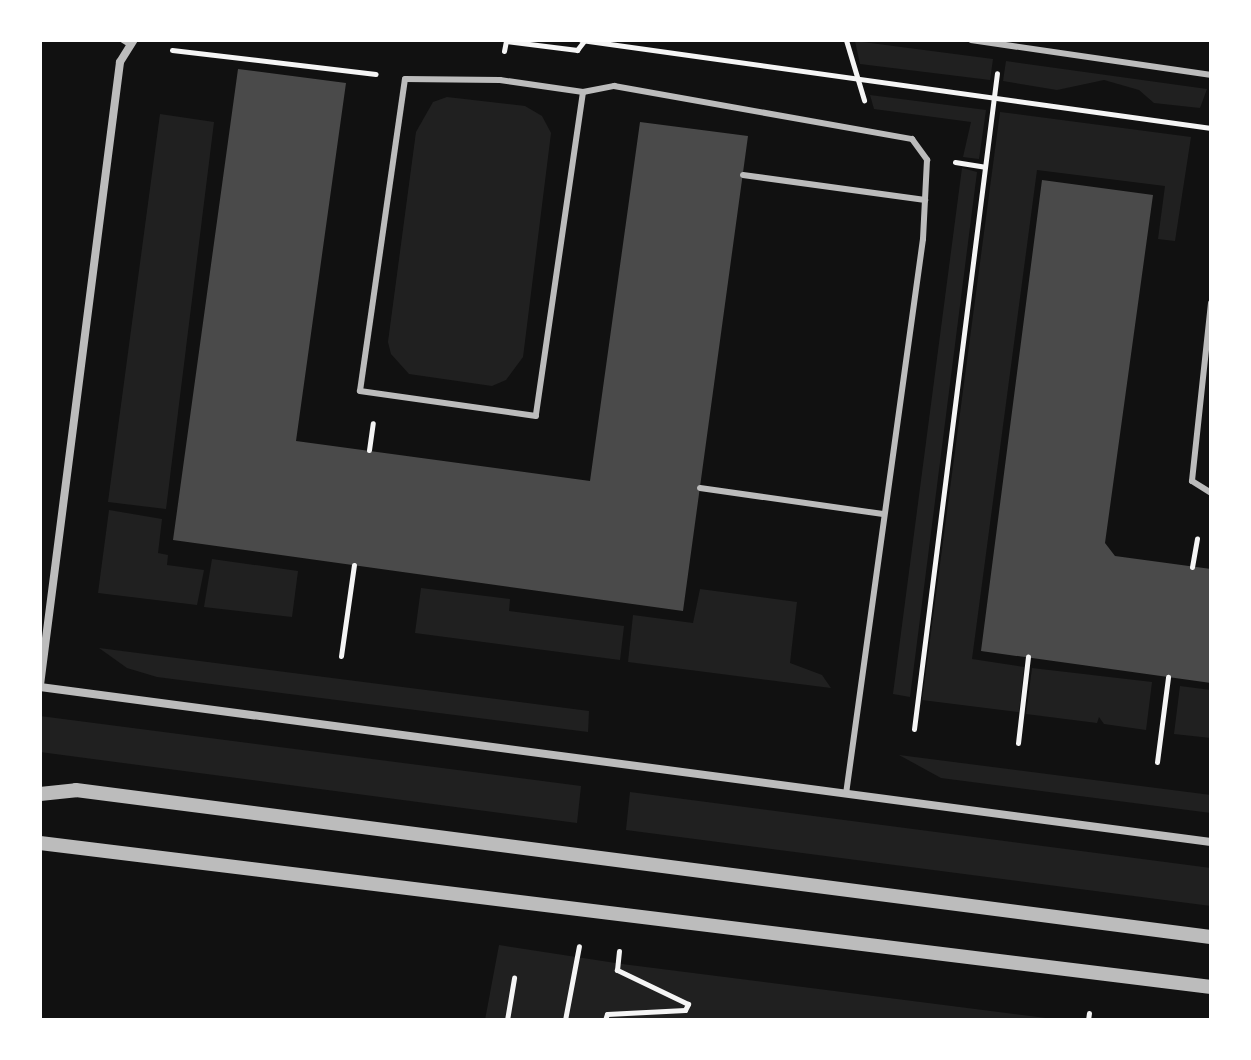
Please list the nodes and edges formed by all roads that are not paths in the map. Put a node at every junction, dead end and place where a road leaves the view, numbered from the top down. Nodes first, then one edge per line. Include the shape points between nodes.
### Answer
1 (971, 40) edge
2 (129, 42) edge
3 (1211, 75) edge
4 (583, 92) junction
5 (743, 175) dead end
6 (925, 200) junction
7 (1211, 303) edge
8 (700, 488) dead end
9 (1211, 493) edge
10 (883, 514) junction
11 (40, 686) edge
12 (40, 794) edge
13 (846, 794) junction
14 (1211, 842) edge
15 (40, 843) edge
16 (1211, 937) edge
17 (1211, 987) edge

1 - 3 lane
2 - 11 street via 120,62
4 - 4 lane via 500,80 405,79 360,391 536,416
4 - 6 lane via 614,86 912,139 927,160
5 - 6 lane
6 - 10 lane
7 - 9 lane via 1192,481
8 - 10 lane
10 - 13 lane
11 - 13 street
12 - 16 street via 76,790
13 - 14 street
15 - 17 street

